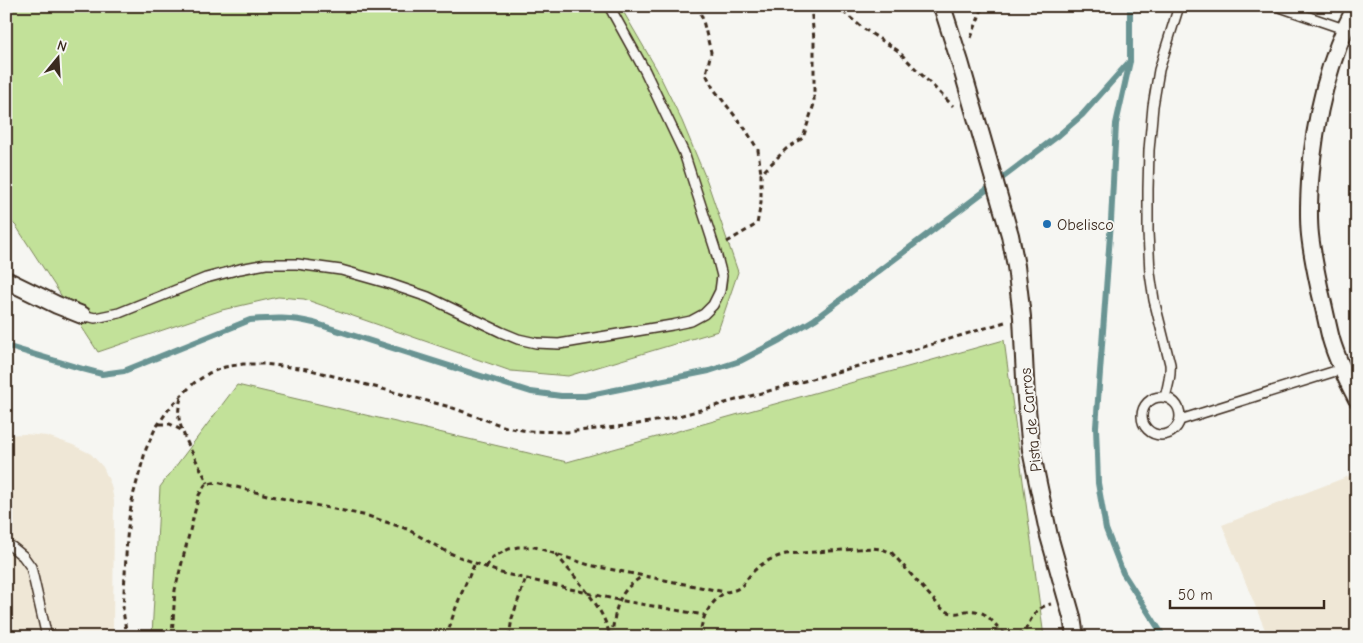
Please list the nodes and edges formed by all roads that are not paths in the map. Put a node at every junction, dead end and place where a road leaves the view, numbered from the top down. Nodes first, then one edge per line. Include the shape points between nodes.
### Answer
1 (609, 6) edge
2 (942, 6) edge
3 (1180, 6) edge
4 (1277, 6) edge
5 (1356, 6) edge
6 (1344, 29) junction
7 (6, 280) edge
8 (82, 315) joint
9 (1342, 369) junction
10 (1165, 397) junction
11 (1357, 399) edge
12 (1180, 420) junction
13 (6, 544) edge
14 (46, 637) edge
15 (1076, 637) edge

1 - 8 lane via 645,71 684,153 715,249 722,276 720,291 714,305 704,314 672,325 559,344 536,344 387,283 341,270 266,264 206,278 119,313 95,318
2 - 15 street, Pista de Carros via 1010,235 1022,317 1031,450 1040,499
3 - 10 lane via 1159,70 1148,160 1150,273 1170,372
4 - 6 lane
5 - 6 street
6 - 9 street via 1322,97 1309,200 1315,267 1331,340
7 - 8 street
9 - 11 street
9 - 12 lane
10 - 12 lane via 1178,406
10 - 12 lane via 1158,397 1145,405 1145,426 1157,435 1165,435 1172,432
13 - 14 lane via 23,556 31,568

